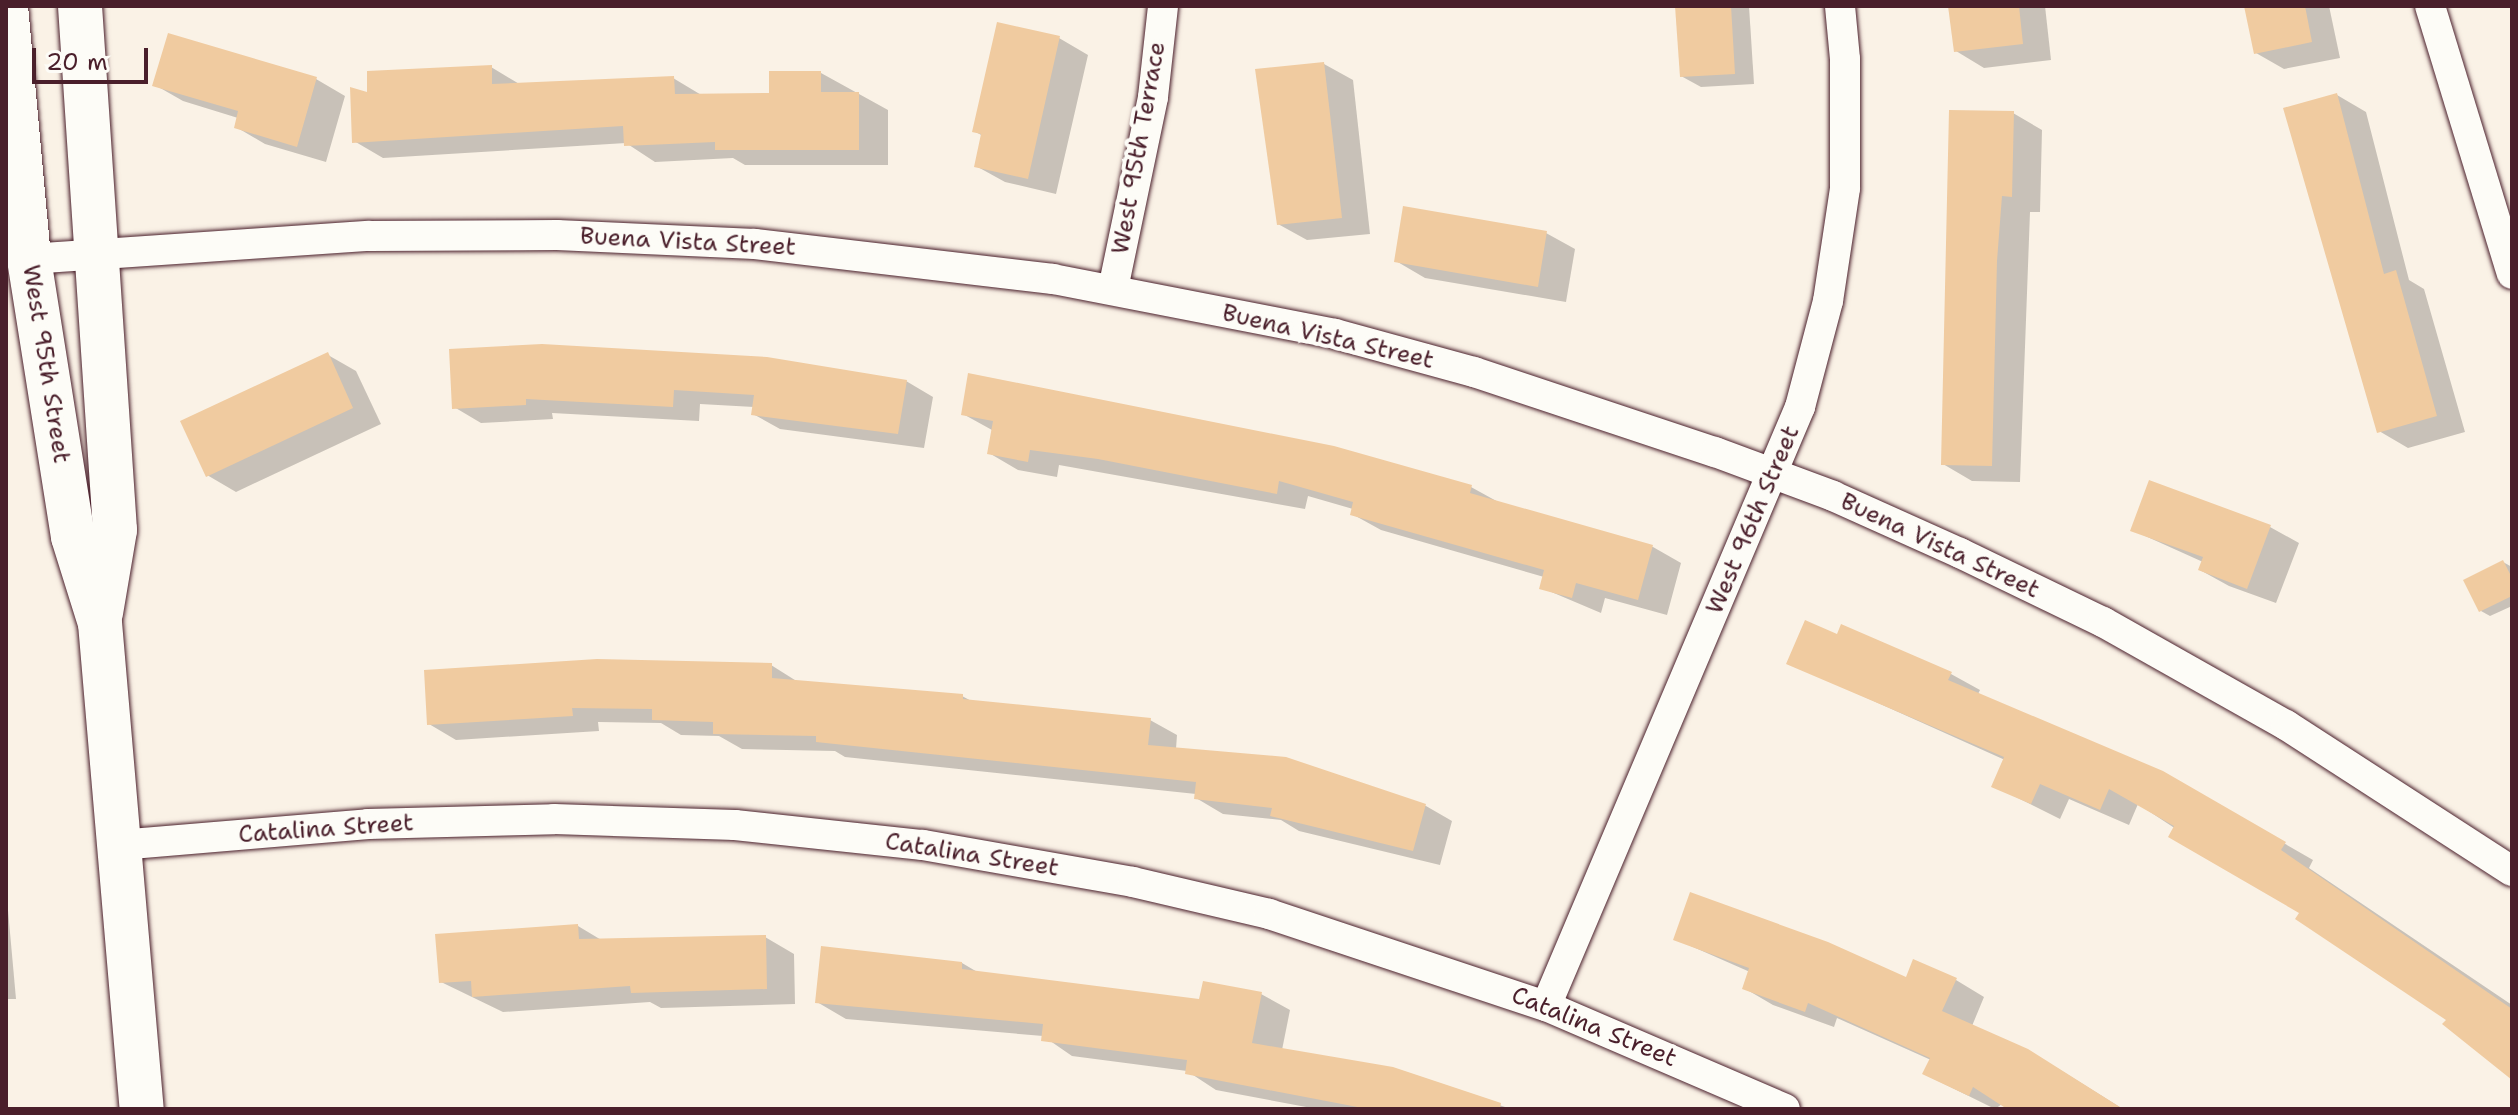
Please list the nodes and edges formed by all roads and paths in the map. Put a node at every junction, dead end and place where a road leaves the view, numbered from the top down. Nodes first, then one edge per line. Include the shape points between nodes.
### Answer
1 (6, 6) edge
2 (80, 6) edge
3 (1163, 6) edge
4 (1840, 6) edge
5 (2430, 6) edge
6 (9, 66) edge
7 (100, 254) junction
8 (29, 259) junction
9 (2512, 274) edge
10 (1113, 289) junction
11 (1774, 474) junction
12 (100, 623) junction
13 (119, 845) junction
14 (2512, 871) edge
15 (1546, 1006) junction
16 (142, 1109) edge
17 (1785, 1109) edge

1 - 6 main road, West 95th Street
2 - 7 main road, West 95th Street
3 - 10 street, West 95th Terrace via 1153,97
4 - 11 street, West 96th Street via 1845,188 1828,301 1800,407
5 - 9 street
6 - 8 main road, West 95th Street
7 - 8 street, Buena Vista Street
7 - 10 street, Buena Vista Street via 369,236 557,235 864,254
7 - 12 main road, West 95th Street via 115,530
8 - 12 main road, West 95th Street via 73,537
10 - 11 street, Buena Vista Street via 1335,334 1474,372
11 - 14 street, Buena Vista Street via 2103,622 2286,725
11 - 15 street, West 96th Street
12 - 13 main road, West 95th Street
13 - 15 street, Catalina Street via 368,824 554,819 735,825 923,845 1133,882 1269,914
13 - 16 main road, West 95th Street
15 - 17 street, Catalina Street

